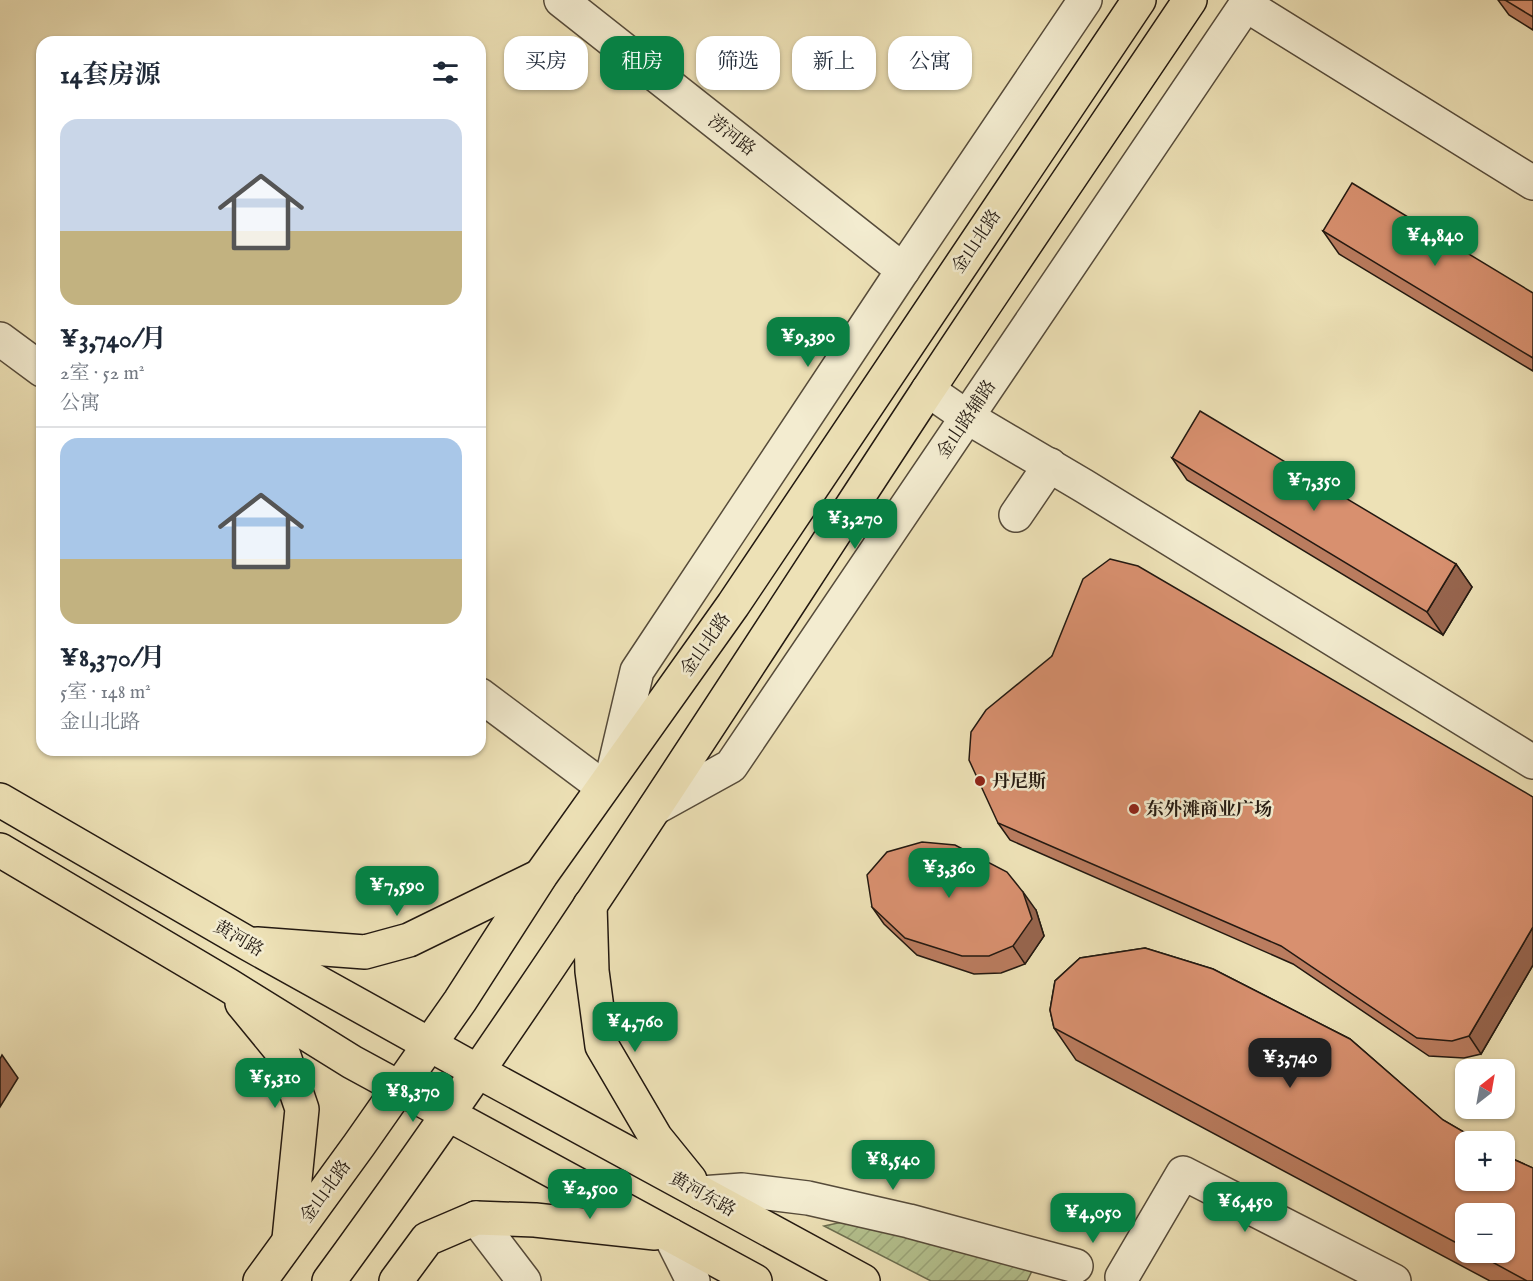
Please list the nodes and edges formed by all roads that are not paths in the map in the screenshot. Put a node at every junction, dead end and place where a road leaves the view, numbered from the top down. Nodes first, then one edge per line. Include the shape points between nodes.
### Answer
1 (561, 0) edge
2 (1085, 0) edge
3 (1139, 0) edge
4 (1190, 0) edge
5 (1247, 2) edge
6 (1533, 183) edge
7 (903, 270) junction
8 (0, 339) edge
9 (36, 366) edge
10 (928, 390) junction
11 (967, 417) junction
12 (1050, 465) junction
13 (1016, 515) dead end
14 (486, 699) edge
15 (1533, 762) edge
16 (608, 780) junction
17 (0, 800) edge
18 (655, 808) junction
19 (0, 850) edge
20 (541, 875) junction
21 (590, 905) junction
22 (248, 943) junction
23 (228, 985) junction
24 (430, 1044) junction
25 (479, 1072) junction
26 (399, 1088) junction
27 (450, 1114) junction
28 (701, 1193) junction
29 (477, 1218) junction
30 (670, 1235) junction
31 (289, 1240) junction
32 (1066, 1274) edge
33 (1130, 1279) edge
34 (260, 1281) edge
35 (329, 1281) edge
36 (396, 1281) edge
37 (524, 1281) edge
38 (693, 1281) edge
39 (755, 1281) edge
40 (863, 1281) edge
41 (1394, 1281) edge

1 - 7 street, 涝河路
2 - 7 street
3 - 16 main road, 金山北路 via 739,595
4 - 10 main road
5 - 6 street
5 - 11 street, 金山路辅路
7 - 16 street via 638,671
8 - 9 street
10 - 11 street
10 - 18 main road
11 - 12 street
11 - 18 street, 金山路辅路 via 731,766
12 - 13 street
12 - 15 street
14 - 16 street
16 - 20 main road, 金山北路
17 - 22 main road, 黄河路
18 - 21 main road
19 - 23 main road
20 - 22 main road via 410,940 365,952
20 - 24 main road, 金山北路
21 - 25 main road
21 - 28 main road via 592,971 602,1046 656,1138
22 - 24 main road, 黄河路
23 - 26 main road
23 - 31 main road via 283,1053 302,1109
24 - 25 main road, 黄河路
24 - 26 main road, 金山北路
25 - 27 main road
25 - 28 main road, 黄河东路
26 - 27 main road
26 - 31 main road, 金山北路
27 - 30 main road
27 - 35 main road
28 - 32 street via 742,1190 808,1198 909,1221
28 - 40 main road, 黄河东路
29 - 30 main road via 535,1220
29 - 36 main road via 427,1239
29 - 37 street
30 - 38 street
30 - 39 main road
31 - 34 main road, 金山北路
32 - 33 street
33 - 41 street via 1183,1173

